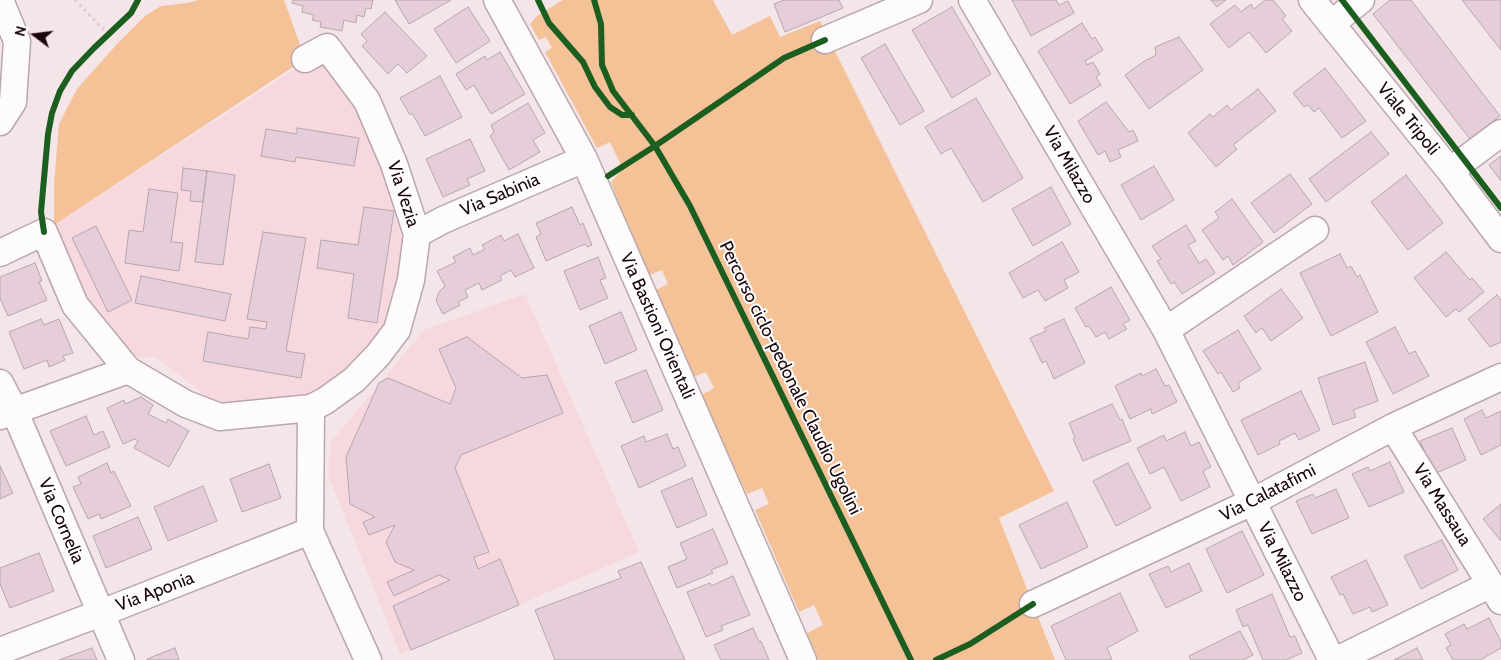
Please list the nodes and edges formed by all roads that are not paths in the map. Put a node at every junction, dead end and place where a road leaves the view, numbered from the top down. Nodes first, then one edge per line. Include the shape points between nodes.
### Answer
1 (0, 0) edge
2 (497, 0) edge
3 (919, 0) edge
4 (972, 0) edge
5 (1312, 0) edge
6 (1361, 0) edge
7 (1331, 24) junction
8 (5, 27) edge
9 (825, 40) dead end
10 (316, 53) dead end
11 (0, 122) edge
12 (1501, 133) edge
13 (584, 159) junction
14 (1450, 171) junction
15 (1315, 230) dead end
16 (417, 234) junction
17 (1501, 239) edge
18 (0, 253) edge
19 (1166, 330) junction
20 (128, 370) junction
21 (1501, 377) edge
22 (0, 383) edge
23 (311, 408) junction
24 (7, 413) edge
25 (1393, 427) junction
26 (1252, 502) junction
27 (310, 531) junction
28 (1496, 592) edge
29 (1033, 604) dead end
30 (100, 614) junction
31 (0, 651) edge
32 (121, 660) edge
33 (368, 660) edge
34 (803, 660) edge
35 (1332, 660) edge
36 (1337, 660) edge

1 - 8 street
2 - 13 street, Via Bastioni Orientali
3 - 9 street
4 - 19 street, Via Milazzo
5 - 7 street, Viale Tripoli
6 - 7 street
7 - 14 street, Viale Tripoli
8 - 11 street via 17,40 13,102
10 - 16 street, Via Vezia via 367,101 394,164
12 - 14 street
13 - 16 street, Via Sabinia via 442,220
13 - 34 street, Via Bastioni Orientali
14 - 17 street, Viale Tripoli
15 - 19 street
16 - 23 street, Via Vezia via 411,280 397,330 354,380
18 - 20 street, Via Vezia via 44,232 75,305
19 - 26 street, Via Milazzo
20 - 23 street, Via Vezia via 186,404 220,417
20 - 24 street
21 - 25 street, Via Calatafimi
22 - 24 street, Via Cornelia
23 - 27 street
24 - 30 street, Via Cornelia
25 - 26 street, Via Calatafimi
25 - 28 street, Via Massaua
26 - 29 street, Via Calatafimi
26 - 35 street, Via Milazzo
27 - 30 street, Via Aponia
27 - 33 street
28 - 36 street, Via Massaua
30 - 31 street, Via Aponia
30 - 32 street, Via Cornelia

